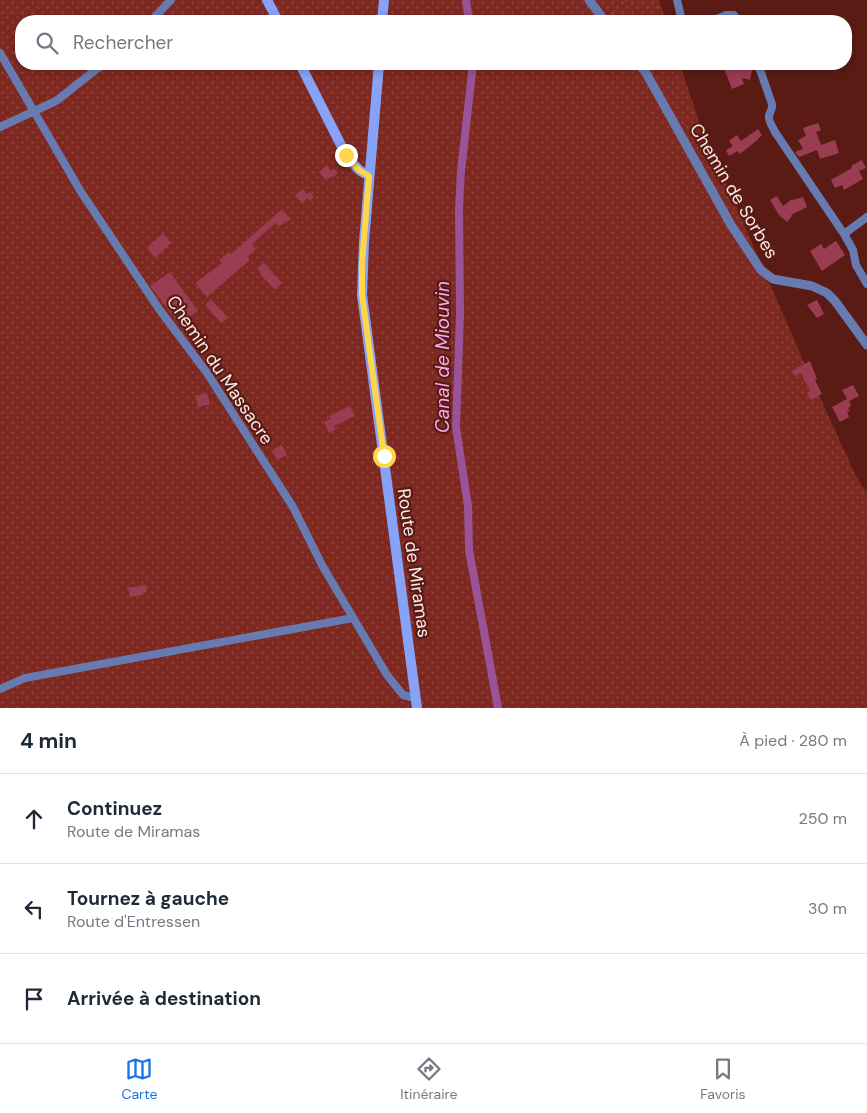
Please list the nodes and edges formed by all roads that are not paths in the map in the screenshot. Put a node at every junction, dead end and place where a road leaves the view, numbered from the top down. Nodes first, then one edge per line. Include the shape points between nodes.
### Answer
1 (171, 0) edge
2 (266, 0) edge
3 (384, 0) edge
4 (588, 0) edge
5 (676, 0) edge
6 (157, 15) edge
7 (275, 15) edge
8 (383, 15) edge
9 (604, 15) edge
10 (680, 15) edge
11 (0, 53) edge
12 (95, 70) edge
13 (303, 70) edge
14 (378, 70) edge
15 (644, 70) edge
16 (760, 70) edge
17 (35, 111) junction
18 (0, 127) edge
19 (369, 176) junction
20 (867, 217) edge
21 (844, 234) junction
22 (867, 284) edge
23 (867, 345) edge
24 (353, 618) junction
25 (0, 689) edge
26 (416, 697) junction
27 (417, 708) edge

1 - 6 street
2 - 7 main road
3 - 8 main road
4 - 9 street
5 - 10 street
11 - 17 street, Chemin du Massacre
12 - 17 street via 56,101
13 - 19 main road via 346,155
14 - 19 main road, Route de Miramas
15 - 23 street, Chemin de Sorbes via 731,225 761,270 780,282 812,286 827,293
16 - 21 street via 771,96 769,116 775,132
17 - 18 street
17 - 24 street, Chemin du Massacre via 81,192 159,309 207,373 293,508
19 - 26 main road, Route de Miramas via 362,295
20 - 21 street
21 - 22 street
24 - 25 street via 25,678
24 - 26 street, Chemin du Massacre via 395,686 403,695
26 - 27 main road, Route de Miramas

